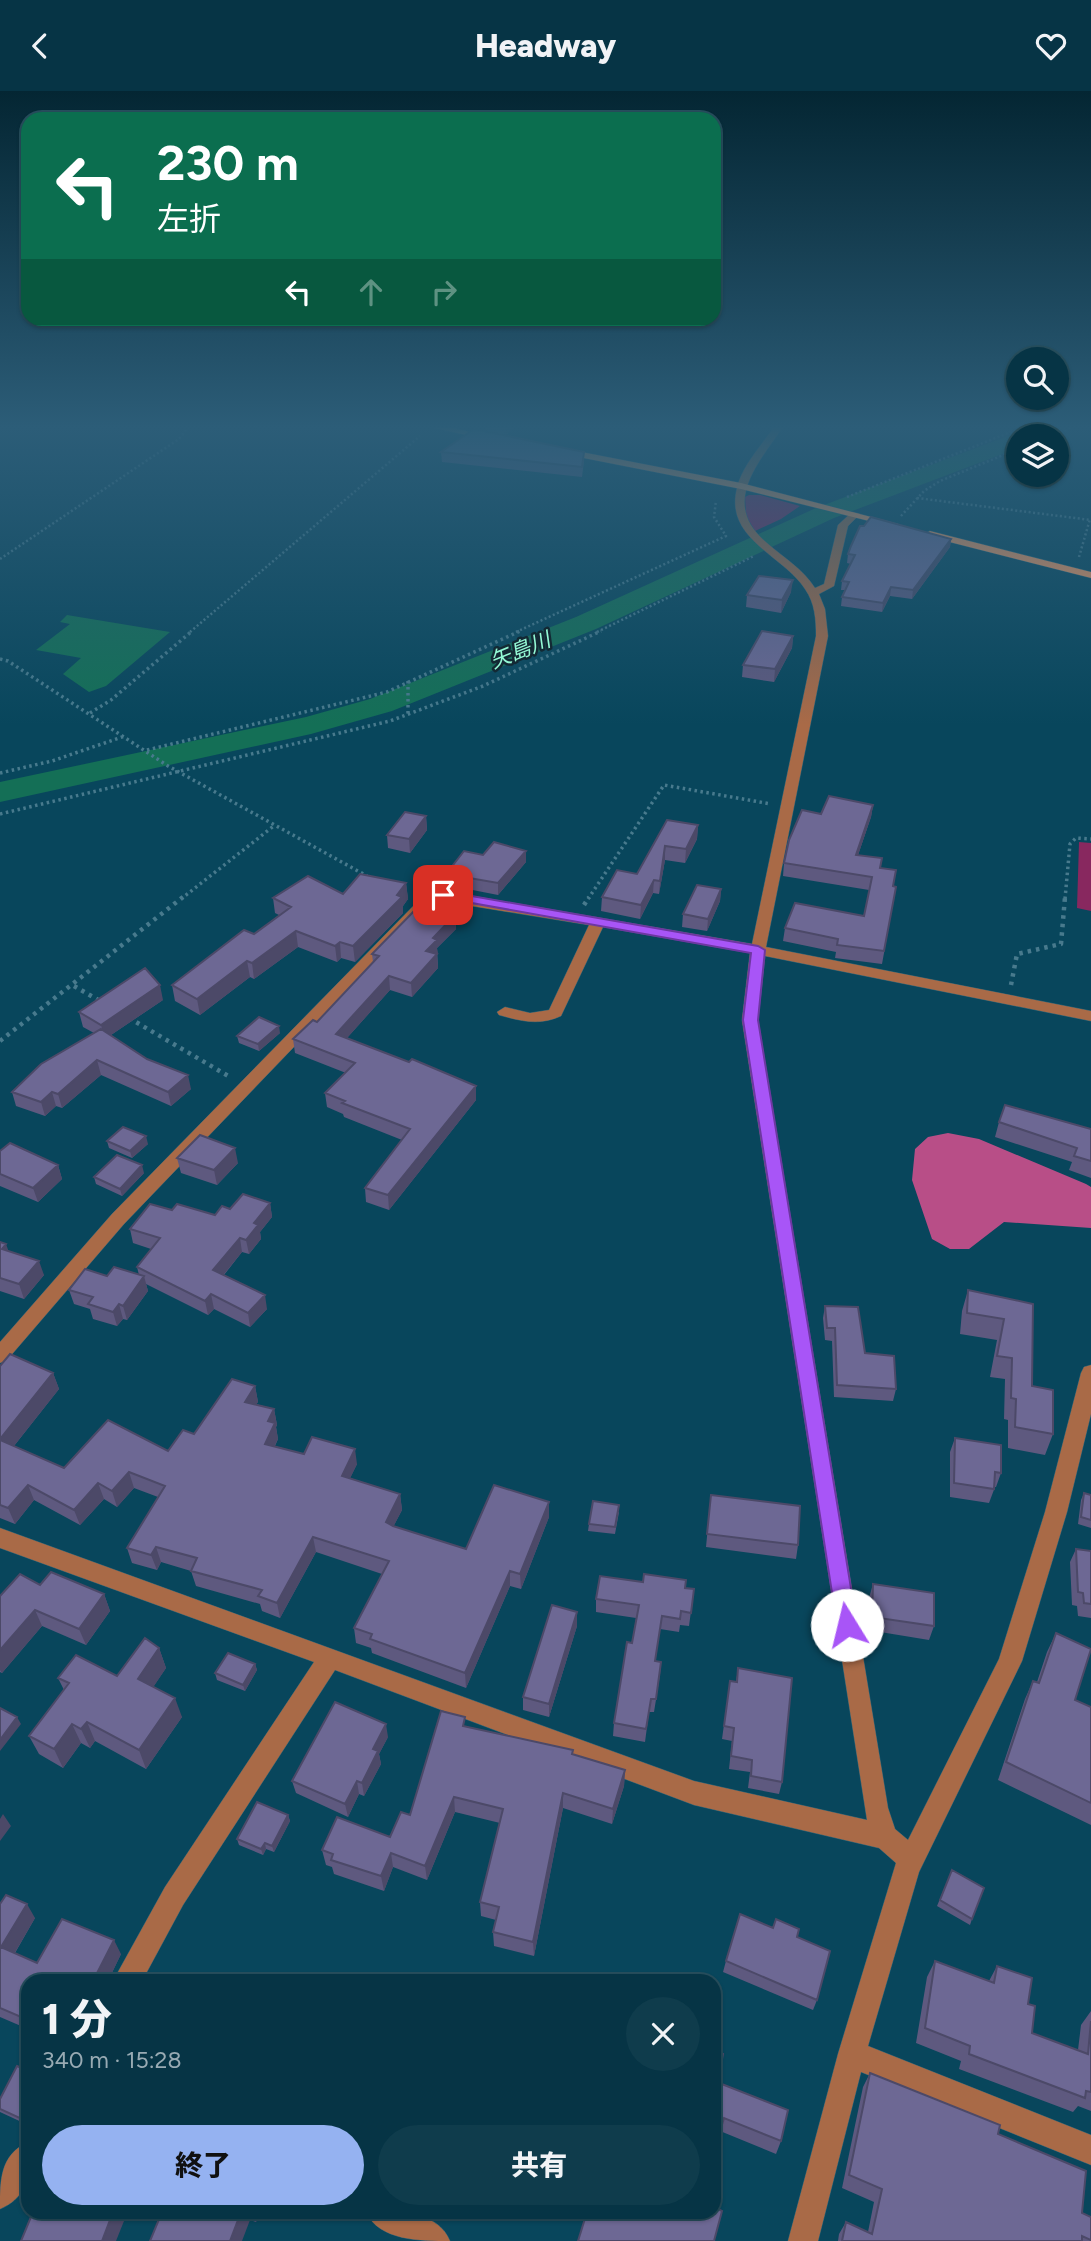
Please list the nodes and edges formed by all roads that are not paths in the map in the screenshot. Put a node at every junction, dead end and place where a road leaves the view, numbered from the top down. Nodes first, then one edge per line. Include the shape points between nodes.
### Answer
1 (745, 524) edge
2 (844, 524) edge
3 (894, 524) edge
4 (906, 527) edge
5 (919, 531) edge
6 (1091, 575) edge
7 (813, 593) junction
8 (598, 922) junction
9 (758, 950) junction
10 (505, 1012) dead end
11 (1091, 1016) edge
12 (0, 1355) edge
13 (1091, 1373) edge
14 (0, 1538) edge
15 (330, 1657) junction
16 (885, 1837) junction
17 (912, 1860) junction
18 (131, 1974) edge
19 (852, 2054) junction
20 (1091, 2150) edge
21 (21, 2166) edge
22 (0, 2194) edge
23 (394, 2219) edge
24 (435, 2241) edge
25 (803, 2241) edge

1 - 7 street via 752,537
2 - 7 street via 829,586
3 - 4 main road
5 - 6 main road
7 - 9 street via 821,610 822,636
8 - 9 street
8 - 10 street via 555,1013 544,1020
8 - 12 street via 431,896 118,1219
9 - 11 street
9 - 16 street via 750,1020 875,1808
13 - 17 street via 1056,1512 1010,1661
14 - 15 street
15 - 16 street via 694,1793
15 - 18 street via 174,1896
16 - 17 street
17 - 19 street
19 - 20 street
19 - 25 street
21 - 22 street
23 - 24 street

